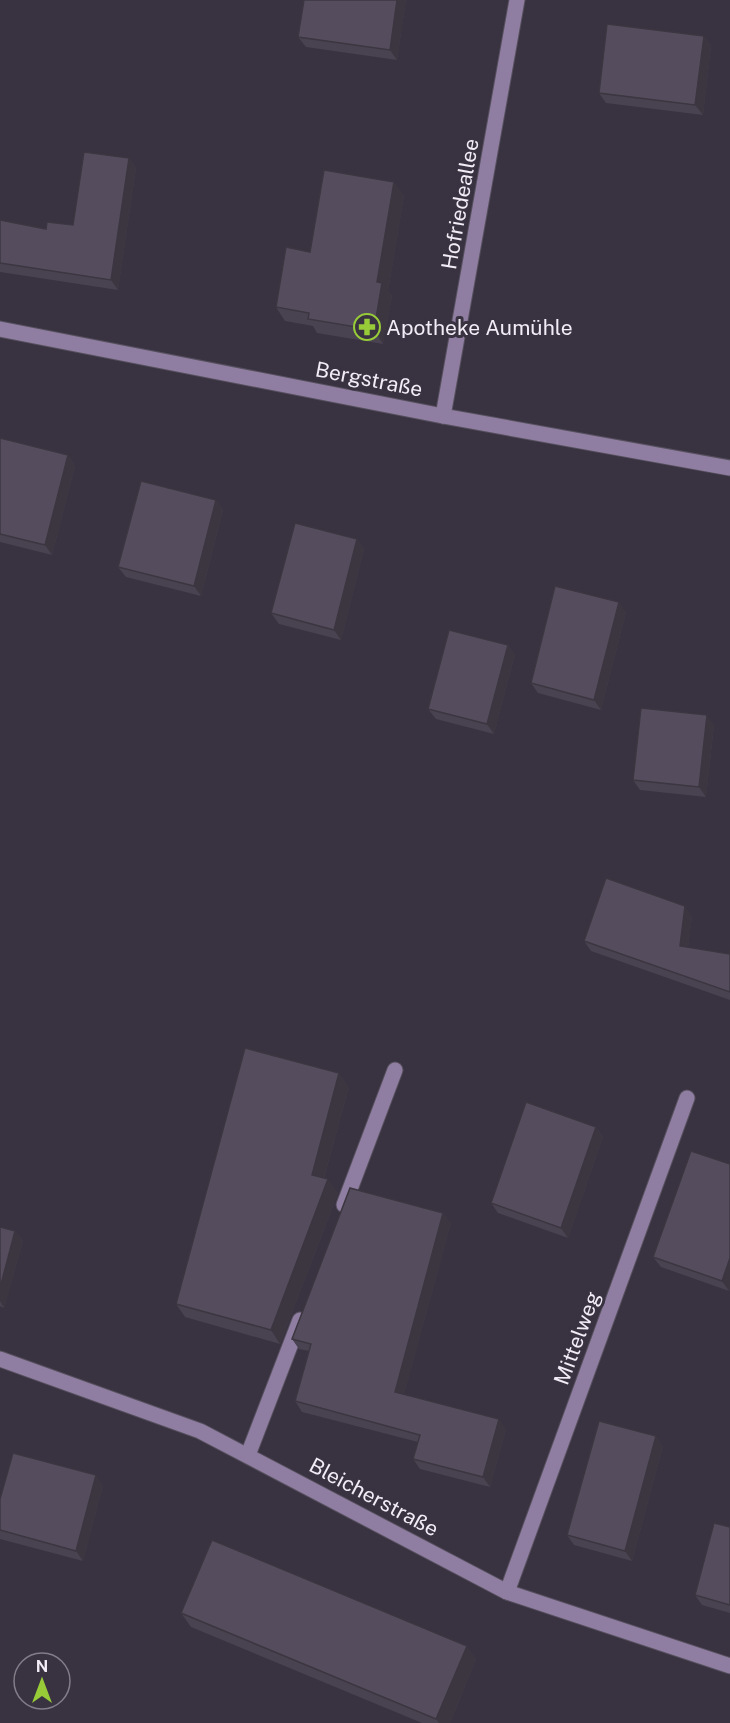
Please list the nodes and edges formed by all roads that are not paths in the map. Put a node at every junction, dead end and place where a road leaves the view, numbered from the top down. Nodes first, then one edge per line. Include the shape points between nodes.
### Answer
1 (517, 0) edge
2 (0, 329) edge
3 (443, 416) junction
4 (730, 468) edge
5 (395, 1070) dead end
6 (687, 1098) dead end
7 (336, 1224) edge
8 (307, 1301) edge
9 (0, 1359) edge
10 (248, 1455) junction
11 (507, 1592) junction
12 (730, 1666) edge

1 - 3 street, Hofriedeallee
2 - 3 street, Bergstraße
3 - 4 street, Bergstraße
5 - 7 street
6 - 11 street, Mittelweg
8 - 10 street
9 - 10 street, Bleicherstraße via 200,1431
10 - 11 street, Bleicherstraße
11 - 12 street, Bleicherstraße

